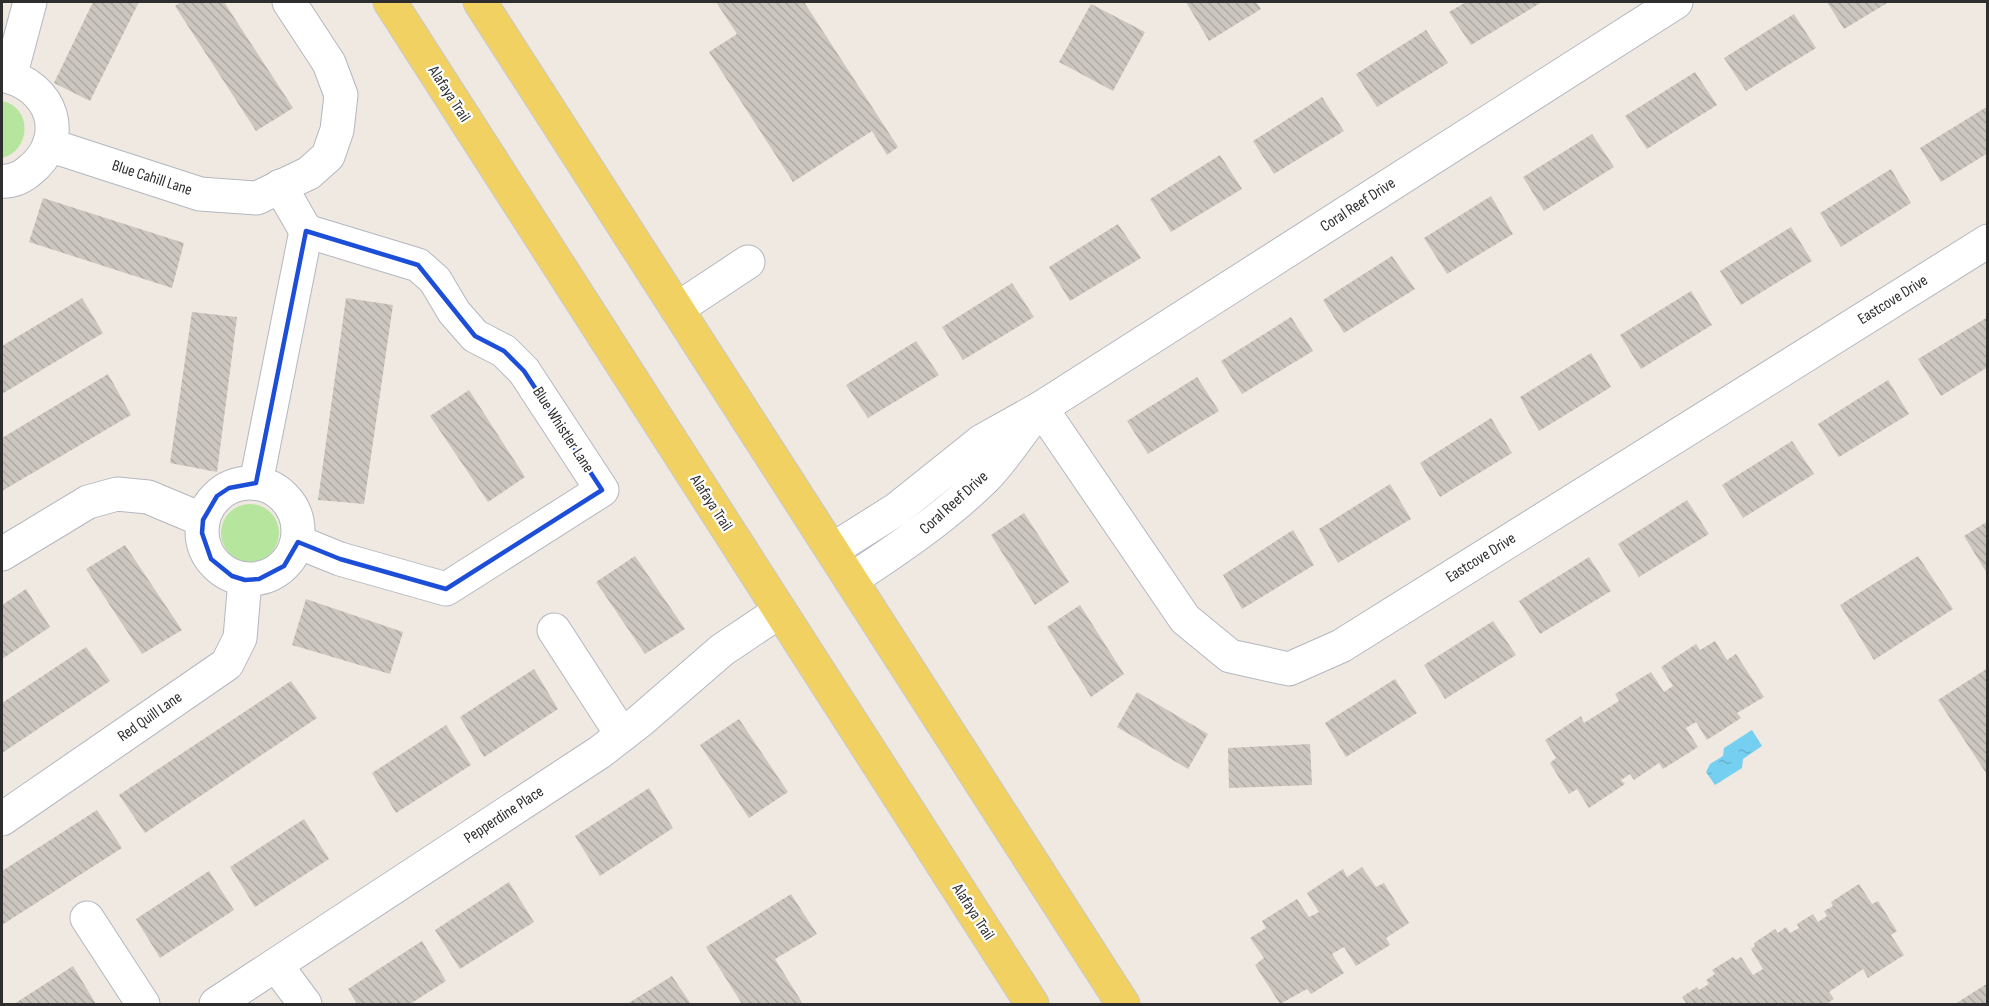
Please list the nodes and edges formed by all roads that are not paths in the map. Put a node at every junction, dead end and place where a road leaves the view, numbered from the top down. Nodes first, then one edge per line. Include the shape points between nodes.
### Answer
1 (30, 2) edge
2 (290, 2) edge
3 (390, 2) edge
4 (480, 2) edge
5 (1676, 2) edge
6 (6, 76) edge
7 (49, 145) junction
8 (2, 181) edge
9 (280, 186) junction
10 (306, 231) junction
11 (1988, 241) edge
12 (748, 262) dead end
13 (677, 309) junction
14 (1041, 408) junction
15 (256, 483) junction
16 (203, 520) junction
17 (298, 542) junction
18 (832, 550) junction
19 (2, 554) edge
20 (245, 580) junction
21 (851, 580) junction
22 (780, 611) junction
23 (554, 630) dead end
24 (622, 735) junction
25 (2, 819) edge
26 (87, 918) dead end
27 (276, 965) junction
28 (1024, 992) edge
29 (143, 1005) edge
30 (216, 1005) edge
31 (305, 1005) edge
32 (1050, 1005) edge
33 (1123, 1005) edge

1 - 6 street
2 - 9 street, Blue Cahill Lane via 329,63 341,95 337,130 328,156 309,173
3 - 22 main road, Alafaya Trail
4 - 13 main road
5 - 14 street, Coral Reef Drive
6 - 7 street via 32,87 44,99 51,115
7 - 8 street via 38,165 23,176
7 - 9 street, Blue Cahill Lane via 200,194 256,198
9 - 10 street
10 - 15 street
10 - 17 street, Blue Whistler Lane via 418,266 435,280 454,312 475,336 504,351 524,371 602,490 446,589 340,559
11 - 14 street, Eastcove Drive via 1341,646 1289,669 1230,657 1185,619
12 - 13 street
13 - 18 main road
14 - 18 street, Coral Reef Drive via 982,441 897,509
14 - 21 street, Coral Reef Drive via 986,477 951,509
15 - 16 street via 242,483 223,492
15 - 17 street via 272,487 295,510
16 - 19 street via 148,497 117,494 88,502
16 - 20 street via 204,547 211,559 220,569
17 - 20 street via 293,555 278,570 259,579
18 - 21 main road
20 - 25 street, Red Quill Lane via 240,638 227,664
21 - 33 main road
22 - 24 street, Pepperdine Place via 722,650
22 - 28 main road, Alafaya Trail
23 - 24 street
24 - 27 street, Pepperdine Place
26 - 29 street
27 - 30 street, Pepperdine Place
27 - 31 street
28 - 32 main road, Alafaya Trail

